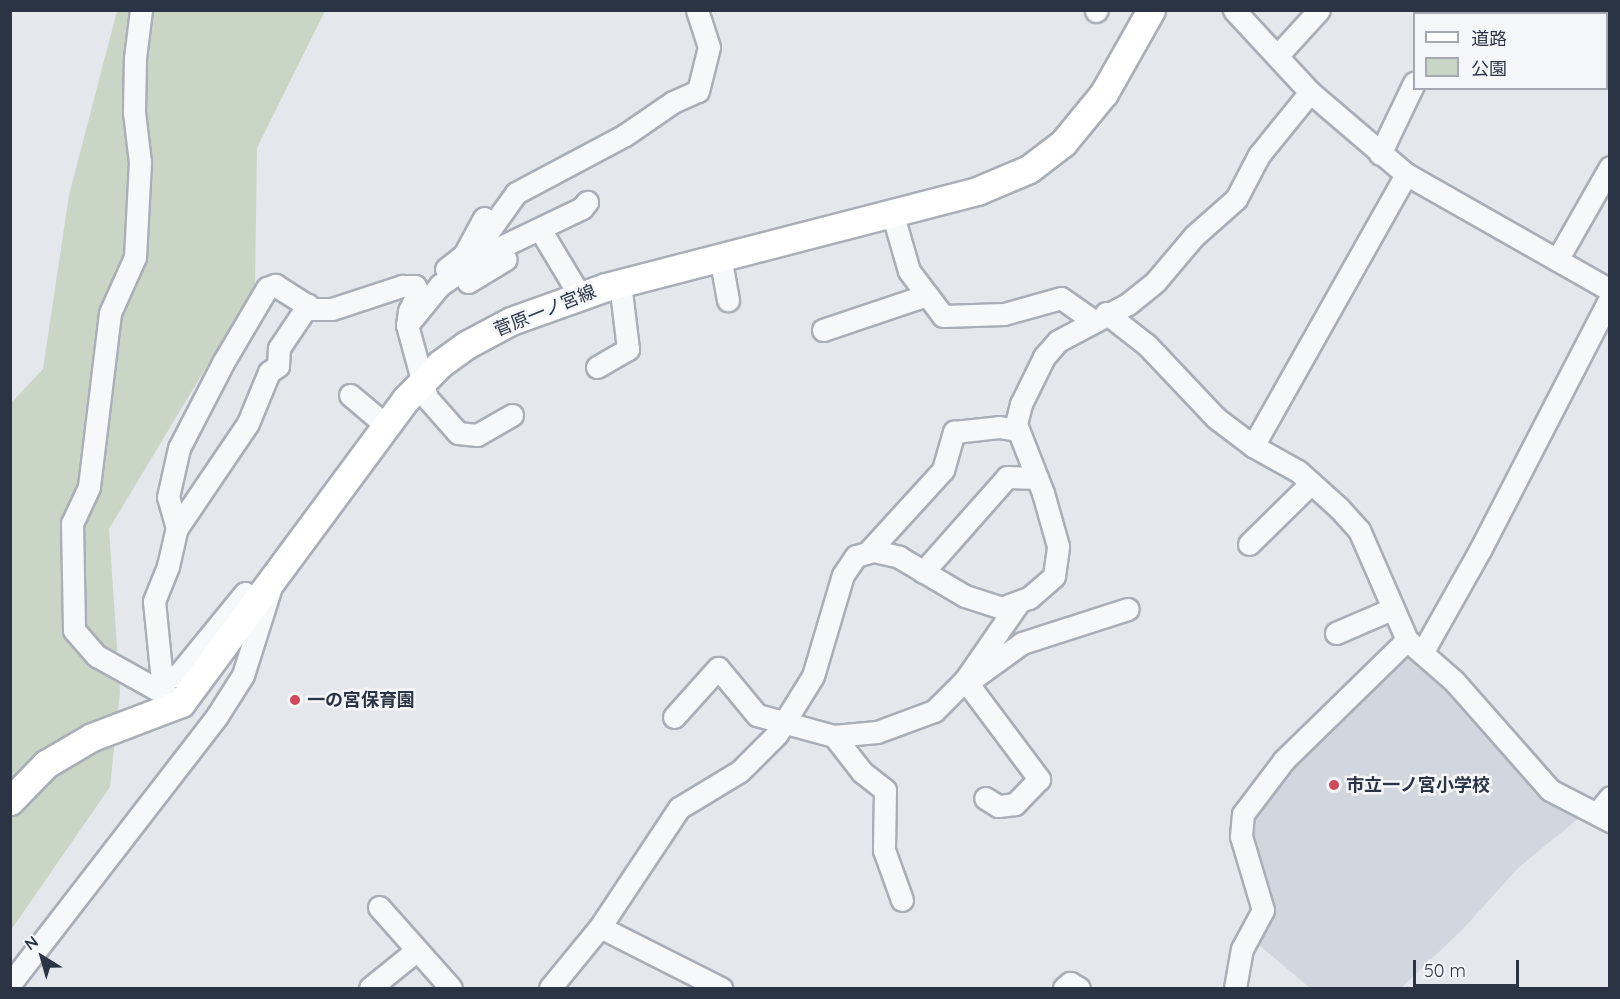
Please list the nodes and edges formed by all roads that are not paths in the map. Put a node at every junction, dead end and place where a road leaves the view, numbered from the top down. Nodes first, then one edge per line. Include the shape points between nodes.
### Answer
1 (141, 10) edge
2 (697, 10) edge
3 (1234, 10) edge
4 (1320, 10) edge
5 (1149, 11) edge
6 (1277, 56) junction
7 (1413, 85) edge
8 (1310, 92) junction
9 (1380, 154) junction
10 (1610, 167) edge
11 (1407, 174) junction
12 (506, 183) dead end
13 (587, 201) dead end
14 (892, 212) junction
15 (544, 236) dead end
16 (482, 256) junction
17 (720, 256) junction
18 (506, 259) dead end
19 (1557, 260) junction
20 (620, 283) junction
21 (1610, 290) edge
22 (418, 292) junction
23 (927, 295) junction
24 (580, 296) junction
25 (1610, 298) edge
26 (728, 300) dead end
27 (308, 305) junction
28 (1100, 316) junction
29 (823, 330) dead end
30 (407, 331) junction
31 (597, 367) dead end
32 (423, 380) junction
33 (350, 395) dead end
34 (512, 415) dead end
35 (387, 426) junction
36 (1017, 430) junction
37 (1253, 446) junction
38 (1036, 478) junction
39 (1311, 483) junction
40 (177, 528) junction
41 (1249, 544) dead end
42 (869, 551) junction
43 (923, 572) junction
44 (273, 581) junction
45 (256, 602) junction
46 (1017, 605) junction
47 (1128, 609) dead end
48 (1392, 609) junction
49 (1336, 633) dead end
50 (1022, 643) junction
51 (1414, 646) junction
52 (988, 648) junction
53 (966, 681) junction
54 (181, 703) junction
55 (674, 717) dead end
56 (784, 724) junction
57 (834, 736) junction
58 (985, 798) dead end
59 (10, 801) edge
60 (1606, 810) edge
61 (902, 900) dead end
62 (379, 907) dead end
63 (600, 927) junction
64 (417, 950) junction
65 (10, 984) edge
66 (370, 988) edge
67 (451, 988) edge
68 (550, 988) edge
69 (721, 988) edge
70 (1064, 988) edge
71 (1079, 988) edge
72 (1235, 988) edge

1 - 54 street via 135,58 134,112 140,162 135,257 110,313 89,487 72,523 74,630 97,656
2 - 16 street via 709,47 698,91 674,102 626,135 516,193 488,232
3 - 6 street
4 - 6 street
5 - 14 main road, 菅原一ノ宮線 via 1104,93 1063,143 1029,169 977,191
6 - 8 street
7 - 9 street
8 - 9 street
8 - 28 street via 1258,154 1236,199 1194,237 1156,281 1128,304
9 - 11 street
10 - 19 street
11 - 19 street
11 - 37 street
12 - 22 street via 464,255
13 - 16 street via 582,208
14 - 17 main road, 菅原一ノ宮線
14 - 23 street via 909,271
15 - 24 street
16 - 30 street via 440,285
17 - 20 main road, 菅原一ノ宮線
17 - 26 street
18 - 30 street via 447,295
19 - 21 street
20 - 24 main road, 菅原一ノ宮線
20 - 31 street via 628,349
22 - 27 street via 415,286 402,286 332,309 313,309
22 - 30 street via 409,311
23 - 28 street via 943,316 1004,314 1061,297
23 - 29 street
24 - 32 main road, 菅原一ノ宮線 via 511,321 468,344
25 - 51 street via 1480,550
27 - 40 street via 279,348 278,366 269,372 248,423
27 - 40 street via 275,285 267,288 179,448 168,497
28 - 36 street via 1058,341 1044,357 1020,404
28 - 37 street via 1147,345 1216,418
30 - 32 street
32 - 34 street via 427,398 458,433 477,435
32 - 35 main road, 菅原一ノ宮線
33 - 35 street
35 - 44 main road, 菅原一ノ宮線
36 - 38 street
36 - 42 street via 999,427 954,432 943,470
37 - 39 street
38 - 43 street via 1006,477
38 - 46 street via 1058,546 1058,561 1054,576
39 - 41 street
39 - 48 street via 1359,530
40 - 45 street via 154,601 161,671 168,677 177,676 245,593
42 - 43 street via 899,557
42 - 56 street via 856,556 843,575 813,676
43 - 46 street via 987,605
44 - 45 main road, 菅原一ノ宮線
44 - 65 street via 243,675 231,696
45 - 54 main road, 菅原一ノ宮線
46 - 52 street
47 - 50 street
48 - 49 street
48 - 51 street
50 - 52 street
50 - 53 street
51 - 60 street via 1454,681 1550,790
51 - 72 street via 1284,760 1243,814 1241,836 1263,910 1242,949
52 - 53 street
53 - 57 street via 934,711 877,732
53 - 58 street via 1039,779 1015,804 998,806
54 - 59 main road via 92,737 46,764
55 - 56 street via 718,668 757,715
56 - 57 street
56 - 63 street via 740,771 679,808
57 - 61 street via 862,772 885,790 884,850
62 - 64 street
63 - 68 street
63 - 69 street
64 - 66 street
64 - 67 street
70 - 71 street via 1070,983

